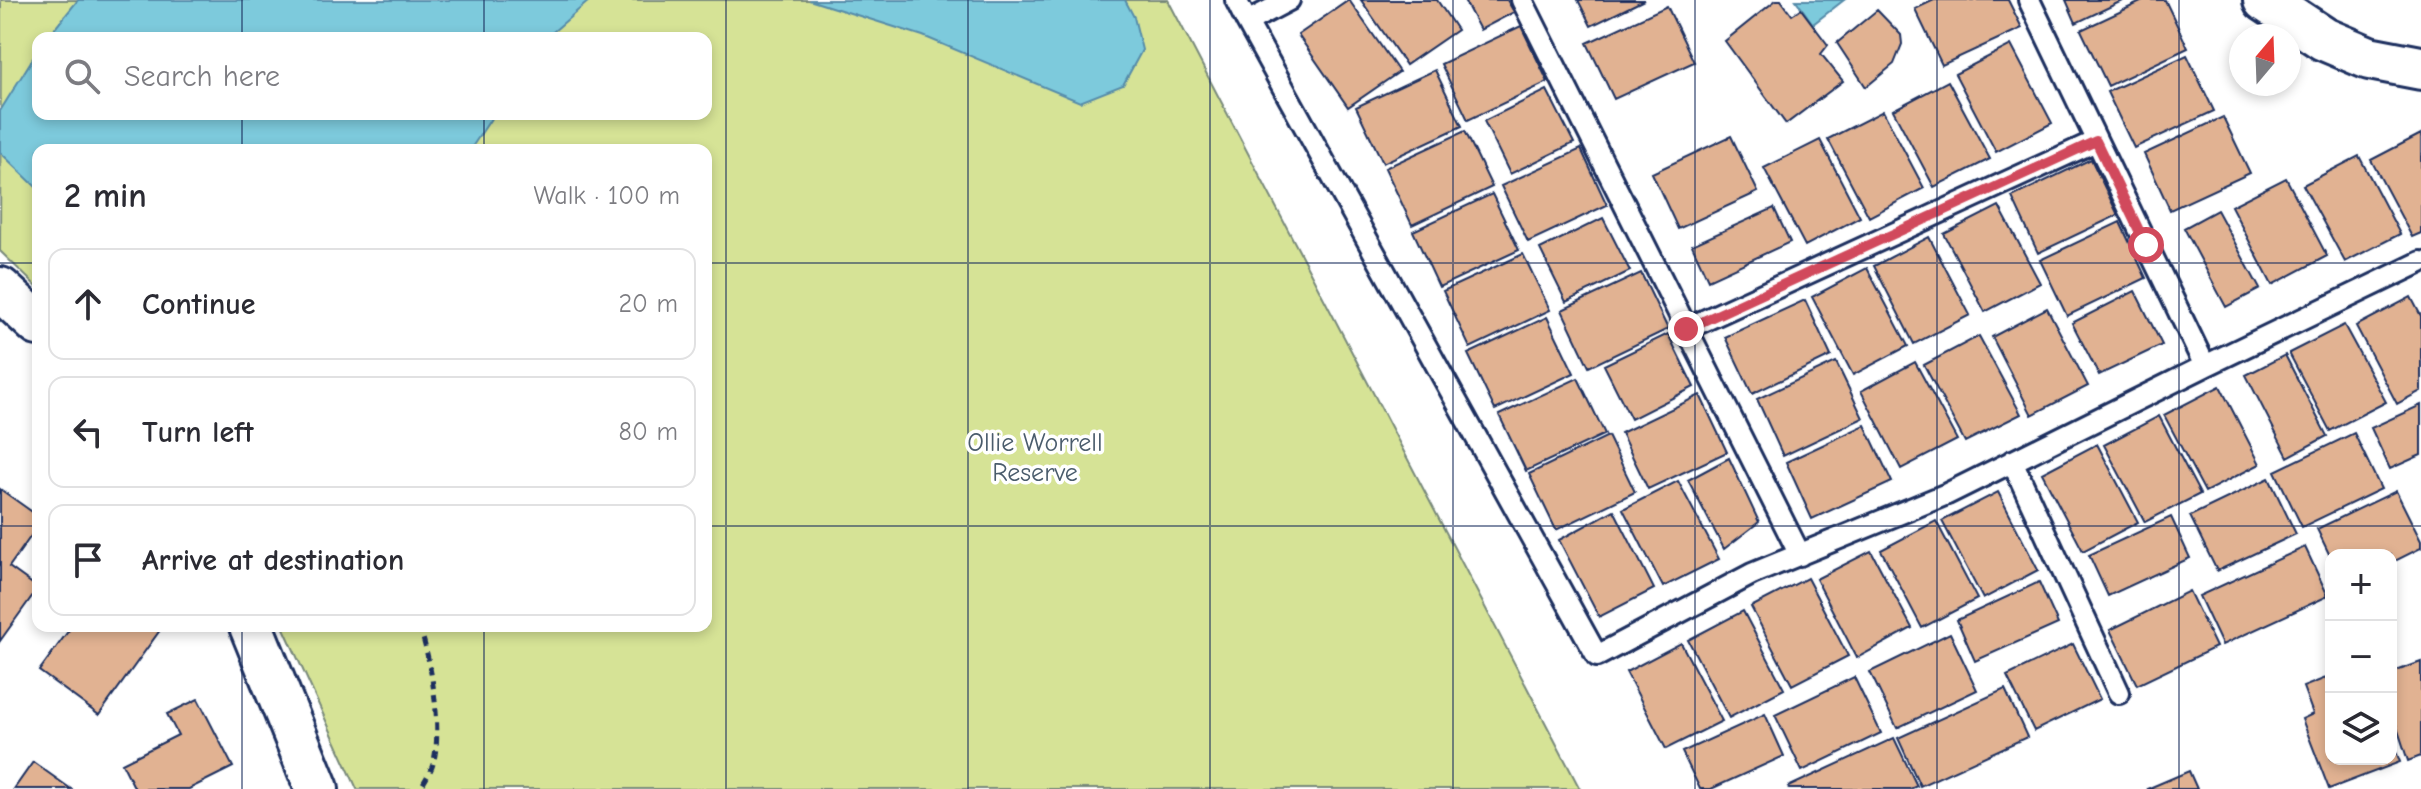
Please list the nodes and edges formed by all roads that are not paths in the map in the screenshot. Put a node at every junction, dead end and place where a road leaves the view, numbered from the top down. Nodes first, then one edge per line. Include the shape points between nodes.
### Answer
1 (1236, 0) edge
2 (1289, 0) edge
3 (1522, 0) edge
4 (2029, 0) edge
5 (2265, 0) edge
6 (1247, 22) junction
7 (2421, 68) edge
8 (2096, 141) junction
9 (2421, 263) edge
10 (0, 289) edge
11 (32, 318) edge
12 (1686, 329) junction
13 (2205, 366) junction
14 (2012, 461) junction
15 (1800, 555) junction
16 (253, 632) edge
17 (2119, 693) dead end
18 (317, 789) edge

1 - 6 lane
2 - 6 lane
3 - 12 lane
4 - 8 lane
5 - 7 street via 2324,39 2369,58
6 - 15 lane via 1597,656 1752,574
8 - 12 lane
8 - 13 lane
9 - 13 lane
10 - 11 street
12 - 15 lane
13 - 14 lane
14 - 15 lane
14 - 17 lane
16 - 18 street

